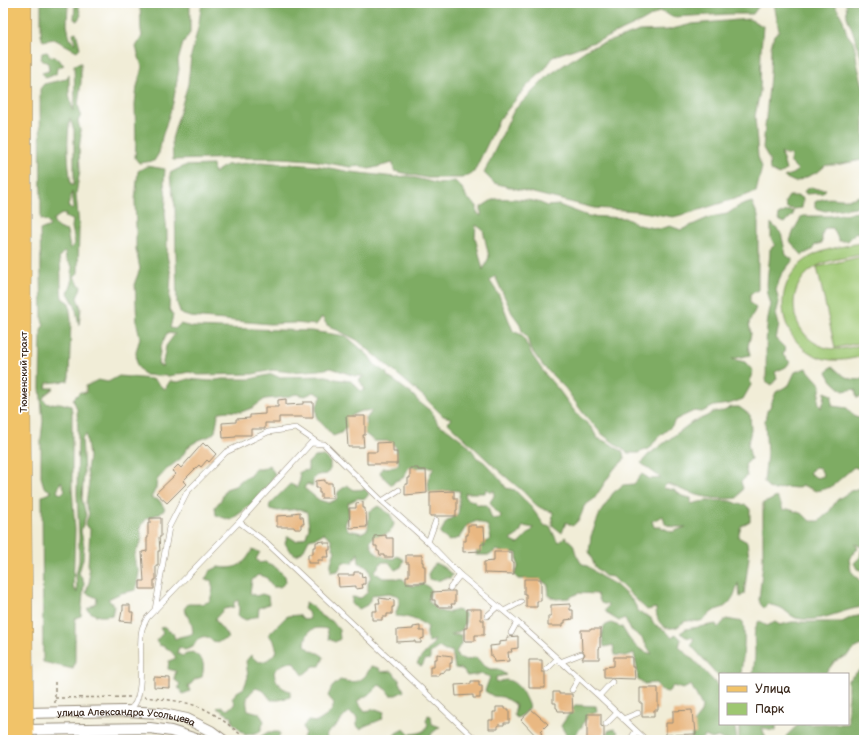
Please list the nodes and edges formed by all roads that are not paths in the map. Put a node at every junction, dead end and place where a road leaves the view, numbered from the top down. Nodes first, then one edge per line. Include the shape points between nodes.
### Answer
1 (11, 3) edge
2 (24, 3) edge
3 (318, 443) junction
4 (399, 490) dead end
5 (382, 501) junction
6 (436, 520) dead end
7 (239, 522) junction
8 (428, 542) junction
9 (460, 575) junction
10 (450, 588) dead end
11 (521, 602) dead end
12 (498, 606) junction
13 (155, 610) junction
14 (504, 611) junction
15 (487, 616) dead end
16 (517, 622) junction
17 (511, 634) dead end
18 (581, 654) dead end
19 (559, 661) junction
20 (547, 669) dead end
21 (579, 678) junction
22 (612, 682) dead end
23 (572, 690) dead end
24 (599, 696) junction
25 (125, 711) junction
26 (25, 713) junction
27 (617, 713) junction
28 (638, 713) dead end
29 (624, 719) junction
30 (606, 724) dead end
31 (636, 731) junction
32 (26, 735) edge
33 (13, 740) edge
34 (199, 740) edge
35 (223, 740) edge
36 (476, 740) edge
37 (630, 740) edge
38 (646, 740) edge

1 - 33 main road, Тюменский тракт
2 - 26 main road, Тюменский тракт
3 - 5 lane via 324,444
3 - 7 lane via 312,444
3 - 13 lane via 296,428 268,432 226,452 220,458 188,492 169,527
4 - 5 lane
5 - 8 lane
6 - 8 lane
7 - 13 lane
7 - 36 lane via 267,543
8 - 9 lane
9 - 10 lane
9 - 12 lane
11 - 14 lane
12 - 14 lane
12 - 15 lane
13 - 25 lane via 147,618 142,630 136,703
14 - 16 lane
16 - 17 lane
16 - 19 lane
18 - 19 lane
19 - 20 lane
19 - 21 lane
21 - 23 lane
21 - 24 lane
22 - 24 lane
24 - 27 lane
25 - 26 street, улица Александра Усольцева
25 - 35 street, улица Александра Усольцева via 159,713 188,719
26 - 32 main road, Тюменский тракт
27 - 29 lane
27 - 30 lane
28 - 29 lane
29 - 31 lane
31 - 37 lane
31 - 38 lane
32 - 34 street, улица Александра Усольцева via 150,728 171,731

